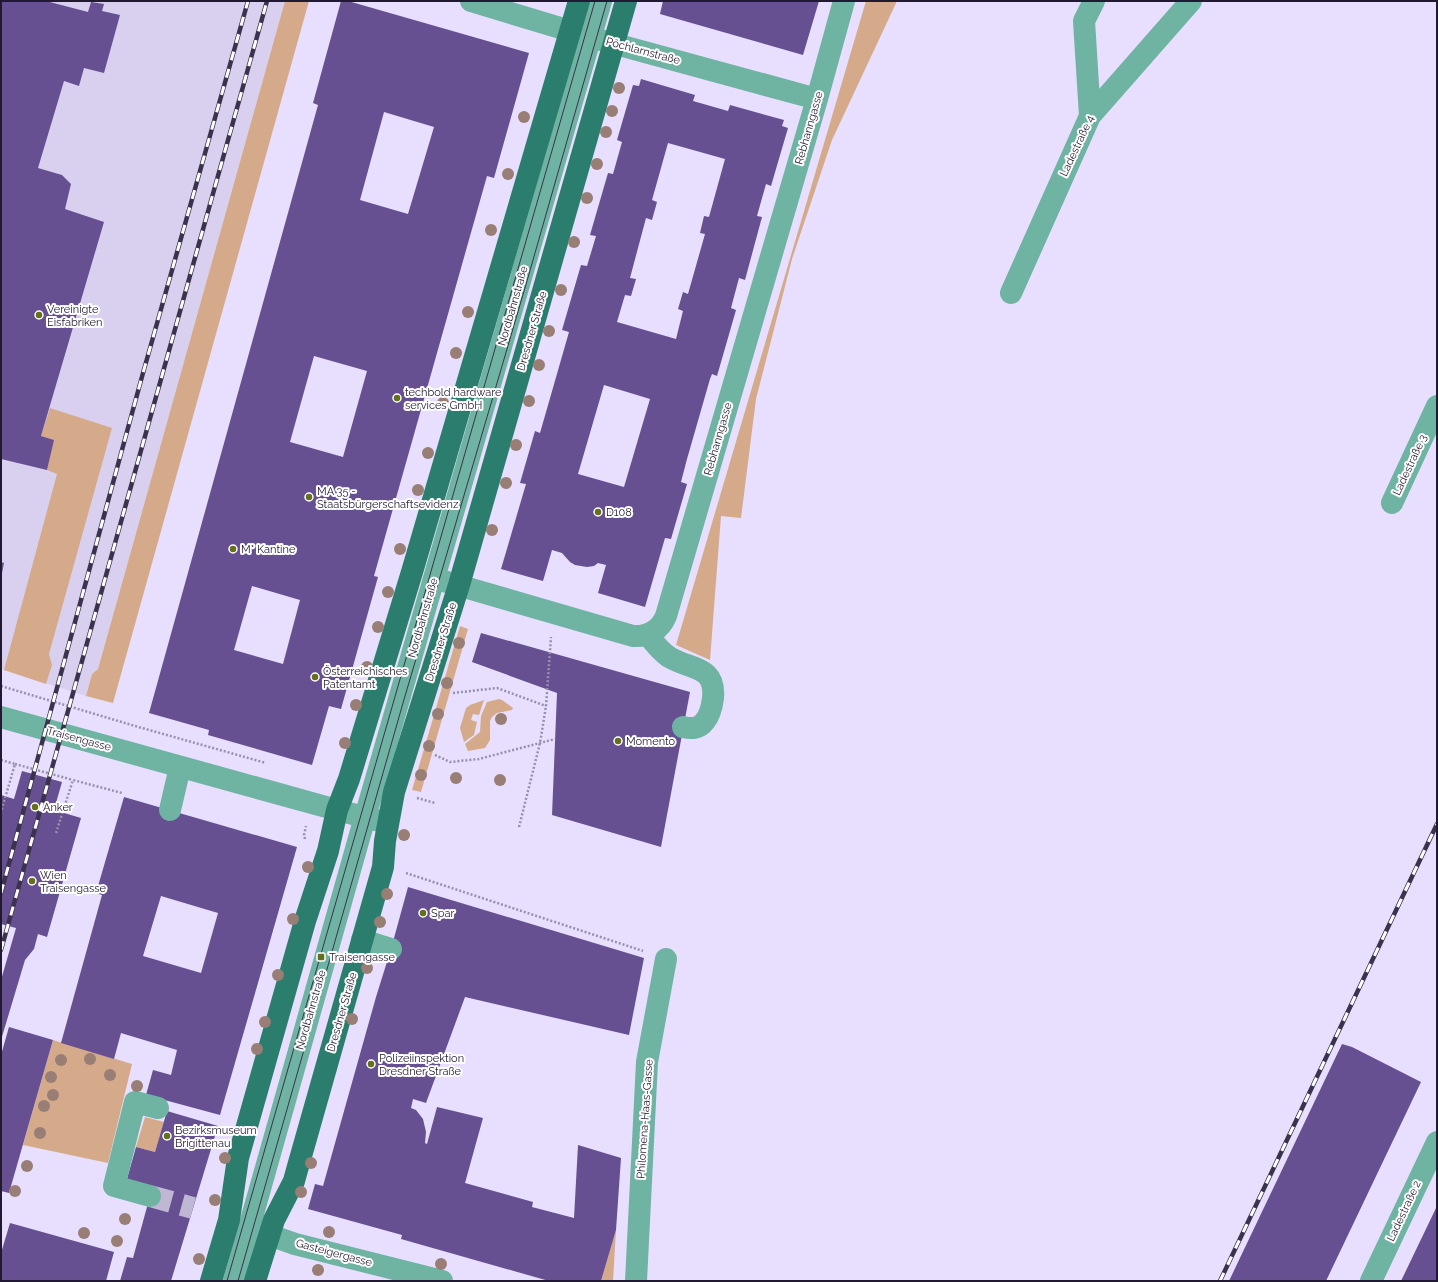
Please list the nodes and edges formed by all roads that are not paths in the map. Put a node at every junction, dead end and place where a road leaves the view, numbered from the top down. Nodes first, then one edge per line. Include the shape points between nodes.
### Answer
1 (470, 1) edge
2 (578, 1) edge
3 (601, 1) edge
4 (626, 1) edge
5 (844, 1) edge
6 (1094, 1) edge
7 (1191, 1) edge
8 (569, 31) junction
9 (590, 37) junction
10 (614, 43) junction
11 (817, 99) junction
12 (1090, 116) junction
13 (1011, 293) dead end
14 (1437, 406) edge
15 (1392, 502) dead end
16 (412, 572) junction
17 (434, 578) junction
18 (459, 585) junction
19 (648, 635) junction
20 (1, 717) edge
21 (684, 727) dead end
22 (180, 766) junction
23 (170, 810) dead end
24 (337, 810) junction
25 (365, 817) junction
26 (389, 823) junction
27 (362, 940) junction
28 (391, 949) dead end
29 (666, 959) road end
30 (158, 1108) dead end
31 (1437, 1142) edge
32 (150, 1196) tunnel mouth
33 (228, 1220) junction
34 (259, 1231) junction
35 (211, 1281) edge
36 (234, 1281) edge
37 (255, 1281) edge
38 (442, 1281) edge
39 (636, 1281) edge
40 (1371, 1281) edge

1 - 8 street, Pöchlarnstraße
2 - 8 main road
3 - 9 street, Nordbahnstraße
4 - 10 main road, Dresdner Straße
5 - 11 street, Rebhanngasse
6 - 12 street via 1084,21
7 - 12 street, Ladestraße 4
8 - 9 street, Pöchlarnstraße
8 - 16 main road
9 - 10 street, Pöchlarnstraße
9 - 17 street, Nordbahnstraße
10 - 11 street, Pöchlarnstraße
10 - 18 main road, Dresdner Straße
11 - 19 street, Rebhanngasse via 666,616 659,627
12 - 13 street, Ladestraße 4
14 - 15 street, Ladestraße 3
16 - 17 street
16 - 24 main road via 349,779
17 - 18 street
17 - 25 street, Nordbahnstraße
18 - 19 street via 633,636
18 - 26 main road, Dresdner Straße via 394,792
19 - 21 street via 661,651 671,658 702,670 711,680 713,692 707,719 700,727
20 - 22 street, Traisengasse
22 - 23 street
22 - 24 street, Traisengasse
24 - 25 street, Traisengasse
24 - 33 main road via 328,851 304,922 238,1158
25 - 26 street, Traisengasse
25 - 34 street, Nordbahnstraße
26 - 27 main road, Dresdner Straße via 383,867
27 - 28 street
27 - 34 main road, Dresdner Straße via 298,1170 274,1220
29 - 39 street, Philomena-Haas-Gasse via 647,1062
30 - 32 street via 135,1102 114,1186
31 - 40 street, Ladestraße 2
33 - 34 street, Gasteigergasse
33 - 35 main road
34 - 36 street, Nordbahnstraße
34 - 37 main road, Dresdner Straße
34 - 38 street, Gasteigergasse via 296,1244

